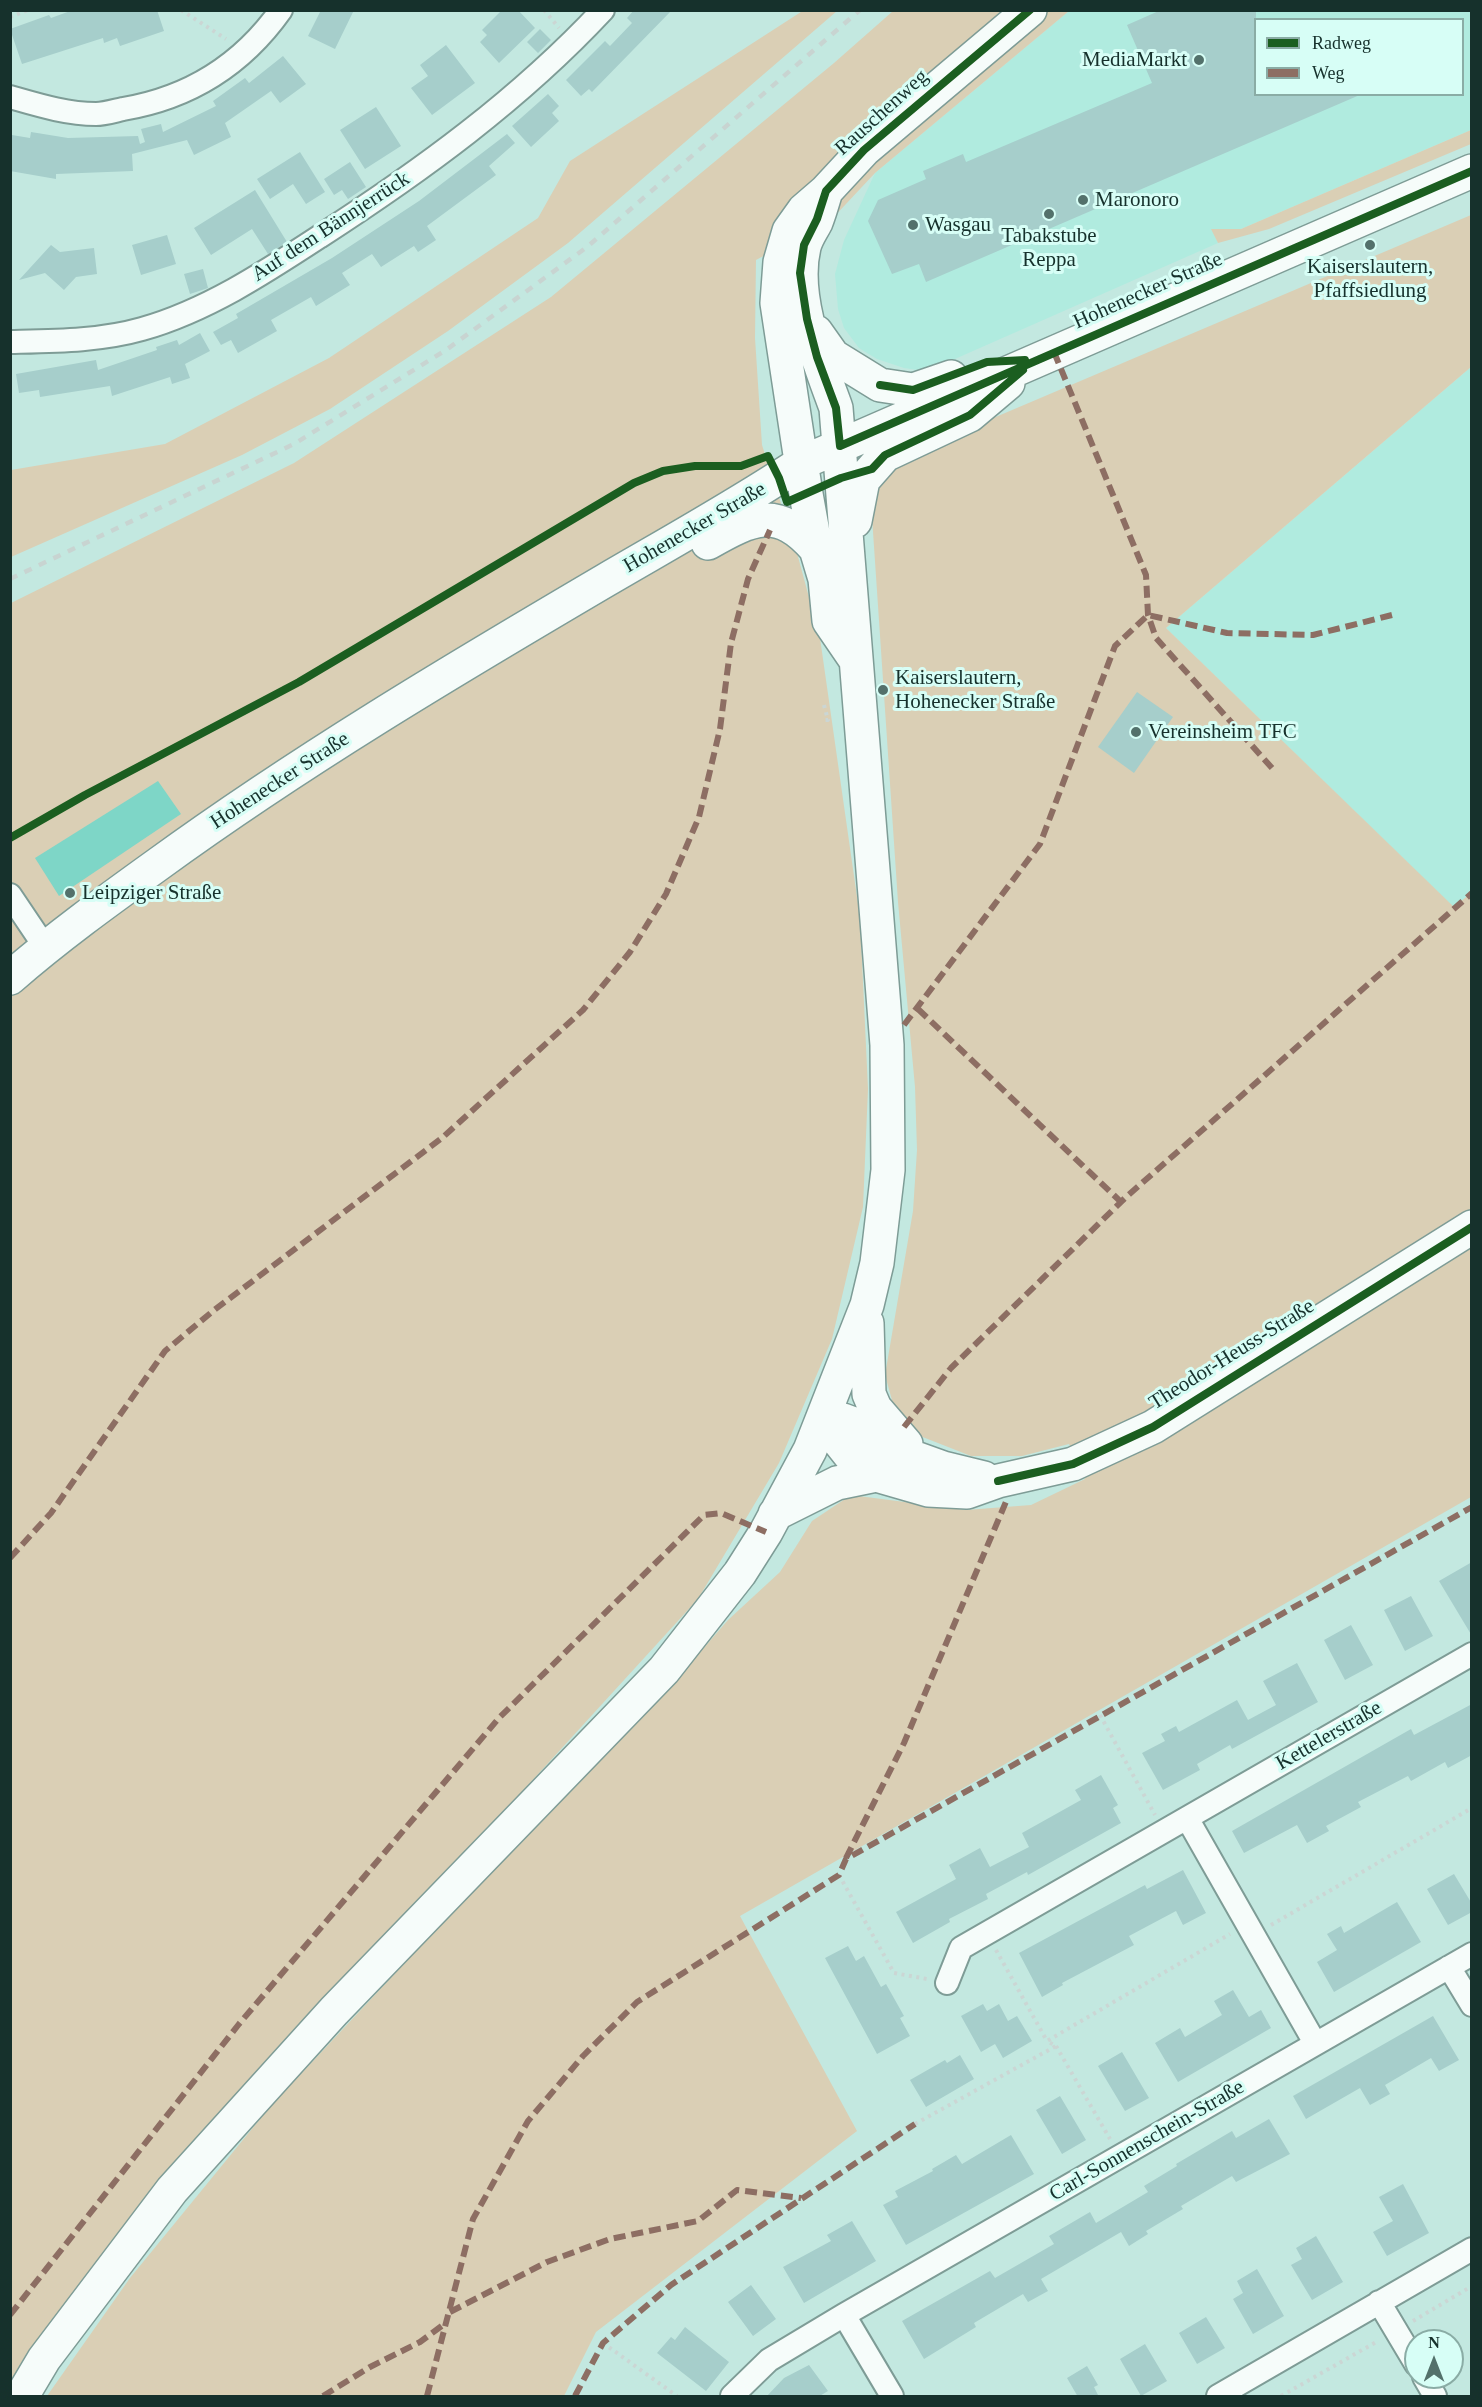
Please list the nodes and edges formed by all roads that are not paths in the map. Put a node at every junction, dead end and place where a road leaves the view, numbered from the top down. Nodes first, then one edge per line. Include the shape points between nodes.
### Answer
1 (281, 10) edge
2 (603, 10) edge
3 (1030, 10) edge
4 (10, 97) edge
5 (1472, 171) edge
6 (826, 191) junction
7 (807, 319) junction
8 (10, 342) edge
9 (1036, 359) junction
10 (840, 446) junction
11 (801, 463) junction
12 (816, 549) junction
13 (849, 555) junction
14 (624, 569) junction
15 (856, 661) junction
16 (10, 895) edge
17 (45, 947) junction
18 (10, 978) edge
19 (1472, 1227) edge
20 (867, 1305) junction
21 (822, 1420) junction
22 (923, 1460) junction
23 (876, 1475) junction
24 (998, 1481) junction
25 (775, 1514) junction
26 (1472, 1654) edge
27 (1187, 1818) junction
28 (1472, 1954) edge
29 (1449, 1967) junction
30 (947, 1983) road end
31 (1472, 2005) edge
32 (1316, 2043) junction
33 (1472, 2249) edge
34 (1379, 2302) junction
35 (844, 2315) junction
36 (1404, 2344) edge
37 (22, 2397) edge
38 (732, 2397) edge
39 (892, 2397) edge
40 (1218, 2397) edge

1 - 4 street via 245,52 192,89 143,106 96,114 48,109
2 - 8 street, Auf dem Bännjerrück via 504,105 396,187 273,267 211,302 141,330 74,340
3 - 6 main road, Rauschenweg via 864,150
5 - 9 main road, Hohenecker Straße
6 - 7 main road, Rauschenweg via 804,245 800,273
6 - 11 main road, Rauschenweg via 804,210 789,231 780,262 777,303
7 - 9 main road via 833,356 880,385 913,390 987,362
7 - 10 main road, Rauschenweg via 836,408
9 - 10 main road, Hohenecker Straße
9 - 13 main road via 970,415 885,454 863,480
10 - 11 main road, Hohenecker Straße
10 - 13 main road, Rauschenweg
11 - 12 main road, Rauschenweg
11 - 14 main road, Hohenecker Straße
12 - 14 main road via 788,524 760,519 675,561
12 - 15 main road, Rauschenweg via 825,579 829,621
13 - 15 main road
14 - 17 main road, Hohenecker Straße via 288,773
15 - 20 main road via 889,1102 884,1214
16 - 17 street
17 - 18 main road, Hohenecker Straße
19 - 24 main road, Theodor-Heuss-Straße via 1153,1427 1073,1464
20 - 21 main road
20 - 22 main road via 869,1394 875,1408
21 - 22 main road, Theodor-Heuss-Straße via 838,1419 859,1426 893,1450
21 - 23 main road, Theodor-Heuss-Straße via 857,1464
21 - 25 main road
22 - 24 main road, Theodor-Heuss-Straße
23 - 24 main road, Theodor-Heuss-Straße via 928,1490 967,1492
23 - 25 main road via 837,1483
25 - 37 main road via 740,1573 664,1670 334,2011 172,2190 44,2359
26 - 27 street, Kettelerstraße
27 - 30 street, Kettelerstraße via 961,1948
27 - 32 street
28 - 29 street, Carl-Sonnenschein-Straße
29 - 31 street
29 - 32 street, Carl-Sonnenschein-Straße
32 - 35 street, Carl-Sonnenschein-Straße
33 - 34 street
34 - 36 street
34 - 40 street
35 - 38 street, Carl-Sonnenschein-Straße via 769,2360
35 - 39 street

